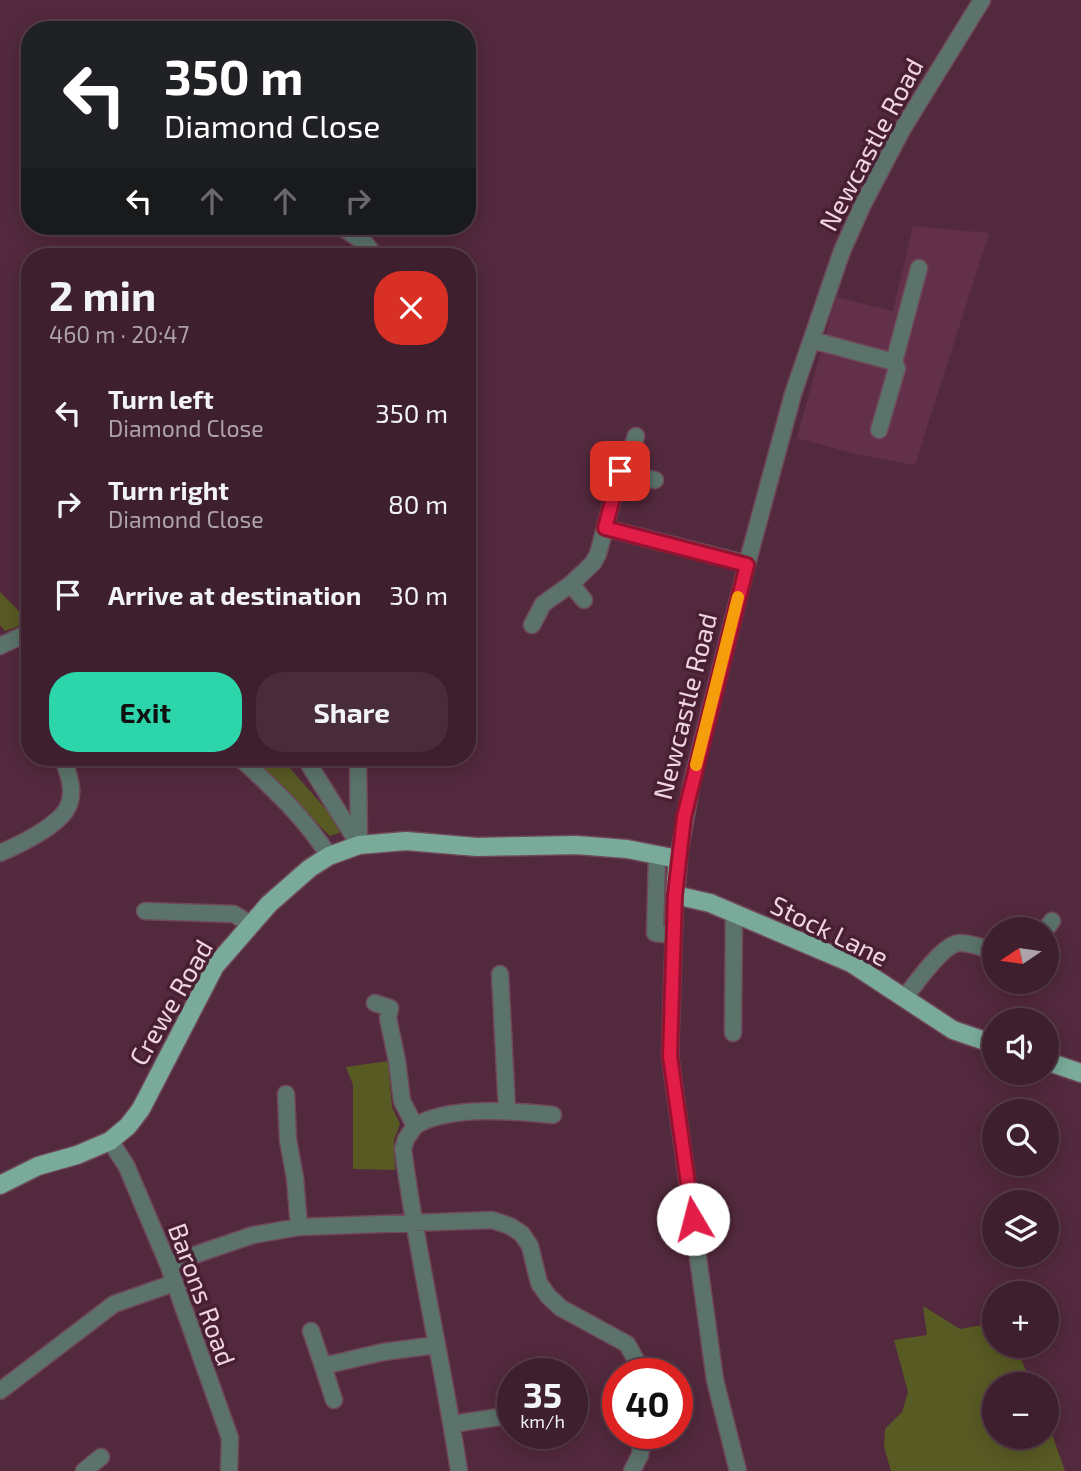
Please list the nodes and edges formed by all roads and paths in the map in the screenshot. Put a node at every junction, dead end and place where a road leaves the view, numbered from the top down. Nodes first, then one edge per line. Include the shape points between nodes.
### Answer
1 (982, 0) edge
2 (353, 235) edge
3 (369, 248) edge
4 (919, 268) dead end
5 (812, 340) junction
6 (894, 362) junction
7 (879, 430) dead end
8 (636, 436) dead end
9 (621, 468) junction
10 (655, 480) dead end
11 (605, 528) junction
12 (747, 565) junction
13 (571, 584) junction
14 (584, 600) dead end
15 (533, 625) dead end
16 (21, 636) edge
17 (0, 646) edge
18 (65, 766) edge
19 (248, 766) edge
20 (310, 766) edge
21 (358, 766) edge
22 (359, 845) junction
23 (0, 853) edge
24 (657, 855) junction
25 (329, 856) junction
26 (678, 859) junction
27 (675, 895) junction
28 (145, 911) dead end
29 (734, 913) junction
30 (250, 924) junction
31 (673, 935) junction
32 (982, 948) edge
33 (500, 974) dead end
34 (904, 998) junction
35 (375, 1003) dead end
36 (733, 1033) dead end
37 (982, 1040) edge
38 (1059, 1065) edge
39 (1081, 1073) edge
40 (286, 1094) dead end
41 (507, 1110) junction
42 (554, 1115) dead end
43 (415, 1126) junction
44 (110, 1141) junction
45 (0, 1185) edge
46 (413, 1223) junction
47 (299, 1227) junction
48 (168, 1264) junction
49 (174, 1283) junction
50 (312, 1331) dead end
51 (436, 1345) junction
52 (635, 1358) edge
53 (323, 1366) junction
54 (0, 1391) edge
55 (334, 1400) dead end
56 (497, 1417) edge
57 (452, 1424) junction
58 (641, 1449) edge
59 (101, 1457) dead end
60 (84, 1471) edge
61 (229, 1471) edge
62 (459, 1471) edge
63 (632, 1471) edge
64 (738, 1471) edge

1 - 5 street, Newcastle Road via 863,204
2 - 3 street
4 - 6 street
5 - 6 street
5 - 12 street, Newcastle Road
6 - 7 street via 897,368
8 - 9 street
9 - 10 street
9 - 11 street
11 - 12 street
11 - 13 street via 593,564
12 - 26 street, Newcastle Road via 692,782
13 - 14 street
13 - 15 street via 543,604
16 - 17 street
18 - 23 street via 71,790 63,815
19 - 25 street via 286,802
20 - 22 street
21 - 22 street
22 - 24 main road, Crewe Road via 406,841 477,847 576,845
22 - 25 main road, Crewe Road
24 - 26 main road, Crewe Road
24 - 31 street via 655,933
25 - 30 main road, Crewe Road via 284,890
26 - 27 main road, Newcastle Road
27 - 29 main road, Stock Lane
27 - 31 street, Newcastle Road
28 - 30 street via 234,914
29 - 34 main road, Stock Lane via 851,963
29 - 36 street
30 - 44 main road, Crewe Road via 215,966 141,1109
31 - 64 street, Newcastle Road via 670,1056 715,1380
32 - 34 street via 951,944
33 - 41 street
34 - 37 main road, Stock Lane via 953,1030
35 - 43 street via 390,1008 402,1101
38 - 39 main road
40 - 47 street
41 - 42 street
41 - 43 street via 434,1116
43 - 46 street via 403,1149
44 - 45 main road, Crewe Road via 37,1166
44 - 48 street, Barons Road via 126,1165
46 - 47 street
46 - 51 street
46 - 52 street via 492,1220 510,1226 530,1246 548,1296 561,1308 627,1344
47 - 48 street via 253,1235
48 - 49 street, Barons Road
49 - 54 street via 114,1304
49 - 61 street, Barons Road via 230,1438
50 - 53 street
51 - 53 street
51 - 57 street
53 - 55 street
56 - 57 street
57 - 62 street
58 - 63 street
59 - 60 street

